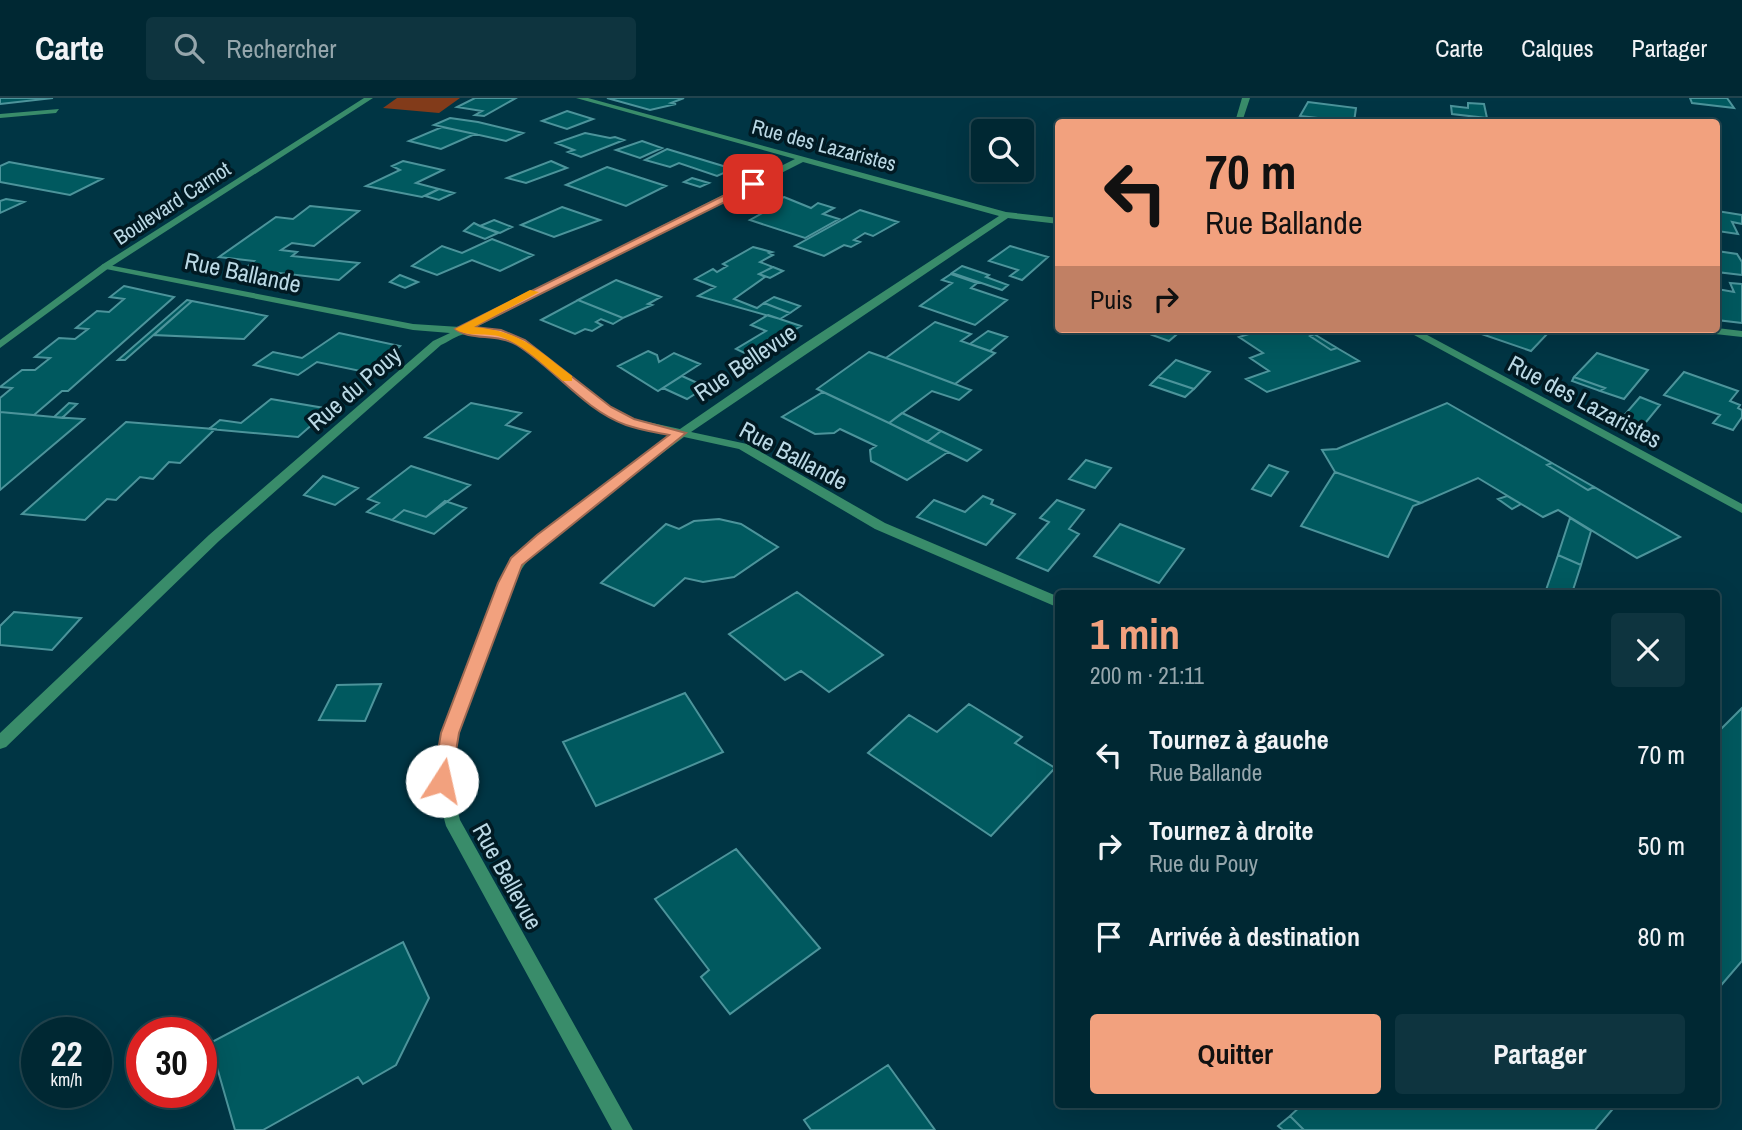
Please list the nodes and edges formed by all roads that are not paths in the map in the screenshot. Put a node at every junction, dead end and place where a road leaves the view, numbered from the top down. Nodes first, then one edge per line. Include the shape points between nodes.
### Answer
1 (369, 98) edge
2 (580, 98) edge
3 (1246, 98) edge
4 (56, 111) dead end
5 (0, 116) edge
6 (1239, 119) edge
7 (802, 159) junction
8 (1006, 215) junction
9 (1055, 220) edge
10 (106, 266) junction
11 (461, 329) junction
12 (1720, 332) edge
13 (1415, 333) edge
14 (1742, 334) edge
15 (0, 345) edge
16 (679, 433) junction
17 (1742, 509) edge
18 (1055, 601) edge
19 (0, 743) edge
20 (623, 1130) edge

1 - 10 street, Boulevard Carnot
2 - 7 street, Rue des Lazaristes
3 - 6 street
4 - 5 street
7 - 8 street, Rue des Lazaristes
7 - 11 street, Rue du Pouy
8 - 9 street, Rue des Lazaristes
8 - 16 street, Rue Bellevue
10 - 11 street, Rue Ballande via 390,323
10 - 15 street, Boulevard Carnot
11 - 16 street, Rue Ballande via 501,333 521,342 607,410 630,422
11 - 19 street, Rue du Pouy via 437,343 214,538
12 - 14 street
13 - 17 street, Rue des Lazaristes
16 - 18 street, Rue Ballande via 743,446 880,526
16 - 20 street, Rue Bellevue via 516,562 450,733 442,781 452,821

